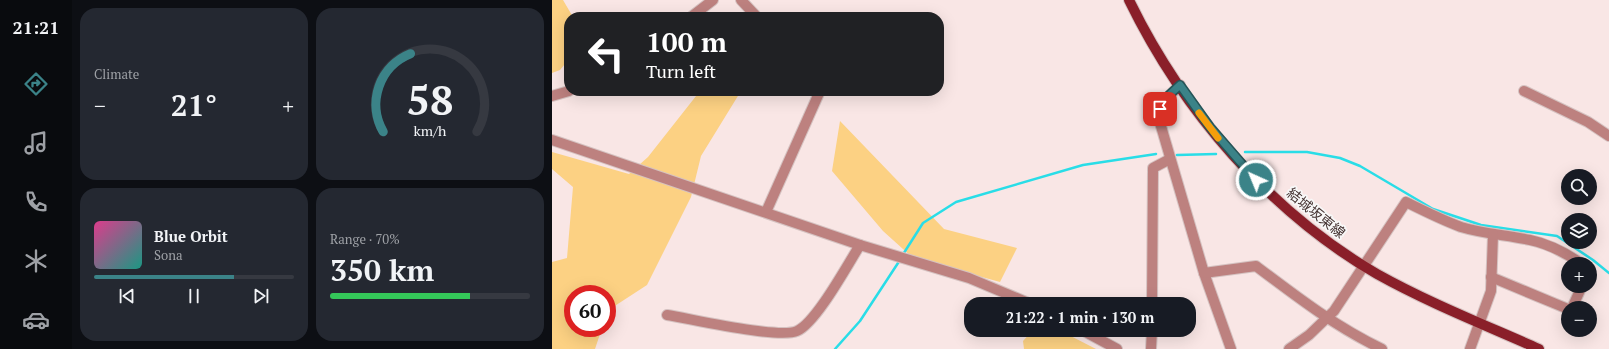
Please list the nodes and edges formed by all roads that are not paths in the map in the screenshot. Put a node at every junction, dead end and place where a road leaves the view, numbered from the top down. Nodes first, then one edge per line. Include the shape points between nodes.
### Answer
1 (713, 0) edge
2 (741, 0) edge
3 (1129, 0) edge
4 (697, 12) edge
5 (752, 12) edge
6 (1180, 85) junction
7 (1524, 91) dead end
8 (564, 92) edge
9 (552, 96) edge
10 (818, 96) edge
11 (1609, 136) edge
12 (552, 140) edge
13 (1170, 159) junction
14 (766, 212) junction
15 (1493, 234) junction
16 (860, 245) junction
17 (1572, 257) edge
18 (1364, 266) junction
19 (1204, 272) junction
20 (1491, 277) junction
21 (1014, 297) edge
22 (1152, 297) edge
23 (1561, 306) edge
24 (667, 315) dead end
25 (1327, 320) junction
26 (1480, 324) junction
27 (1095, 337) edge
28 (1152, 337) edge
29 (1293, 348) edge
30 (1117, 349) edge
31 (1151, 349) edge
32 (1231, 349) edge
33 (1382, 349) edge
34 (1470, 349) edge
35 (1539, 349) edge

1 - 4 street
2 - 5 street
3 - 6 main road, 結城坂東線
6 - 13 street via 1163,102 1158,116
6 - 18 main road, 結城坂東線 via 1226,147 1264,188 1309,227
7 - 11 street via 1588,122
8 - 9 street
10 - 14 street
12 - 14 street
13 - 19 street
13 - 22 street via 1153,168
14 - 16 street
15 - 17 street via 1531,240
15 - 18 street via 1437,218 1406,202
15 - 20 street
16 - 21 street via 969,278
16 - 24 street via 811,320 797,331 775,333
18 - 25 street via 1344,299
18 - 26 main road, 結城坂東線
19 - 25 street via 1256,266
19 - 32 street
20 - 23 street
20 - 26 street via 1491,292
25 - 29 street
25 - 33 street
26 - 34 street
26 - 35 main road, 結城坂東線
27 - 30 street
28 - 31 street

